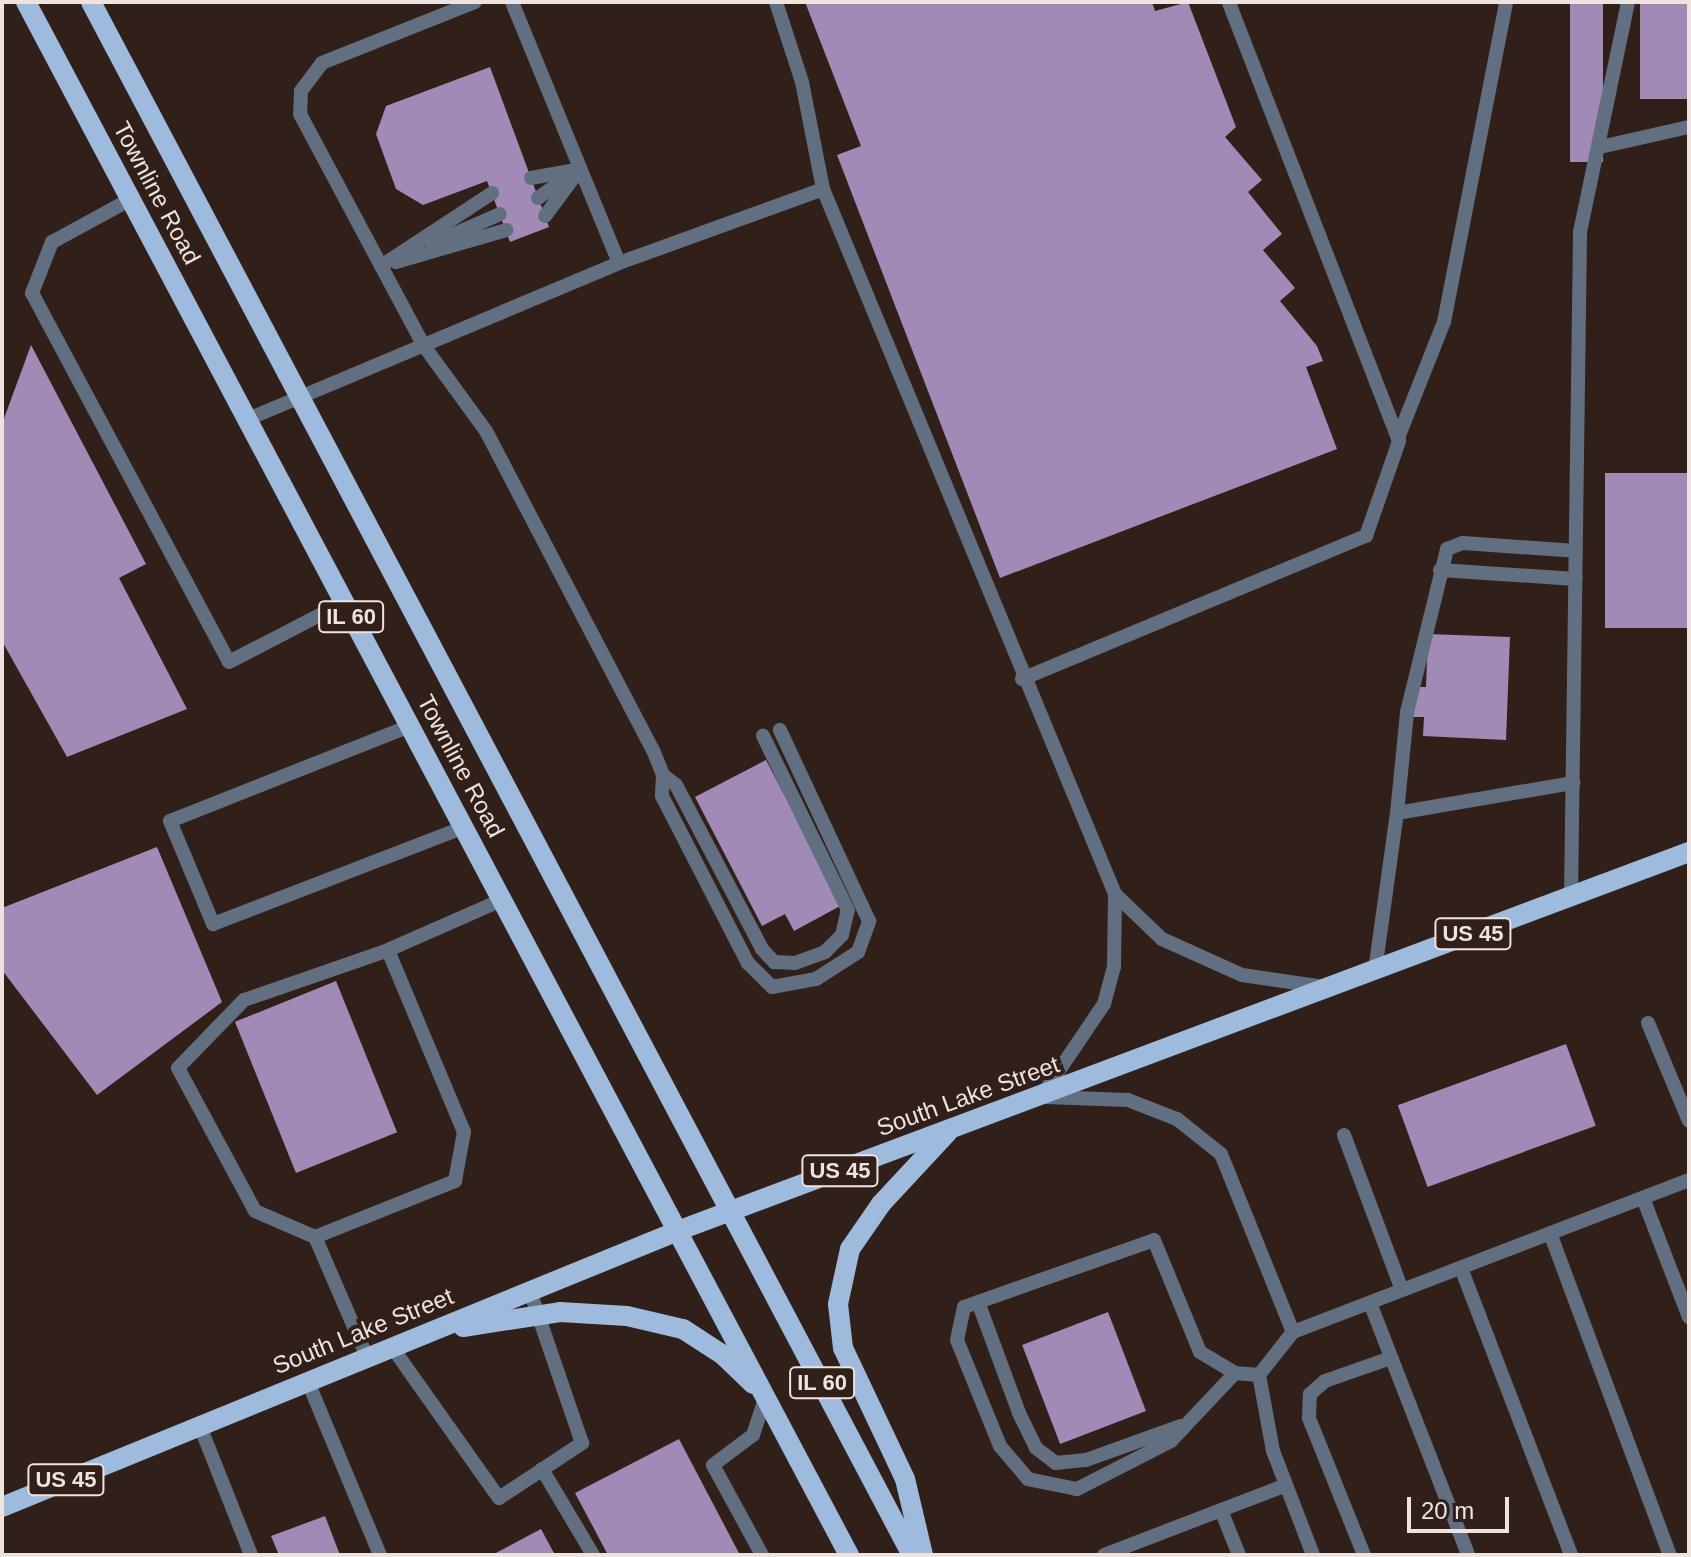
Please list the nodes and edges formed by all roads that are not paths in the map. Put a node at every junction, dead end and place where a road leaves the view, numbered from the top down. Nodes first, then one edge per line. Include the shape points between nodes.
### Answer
1 (26, 2) edge
2 (91, 2) edge
3 (475, 2) edge
4 (512, 2) edge
5 (776, 2) edge
6 (1229, 2) edge
7 (1506, 2) edge
8 (1628, 2) edge
9 (1689, 127) edge
10 (1600, 147) junction
11 (580, 169) junction
12 (531, 178) dead end
13 (823, 189) junction
14 (492, 193) dead end
15 (538, 198) dead end
16 (131, 199) junction
17 (500, 214) dead end
18 (545, 216) dead end
19 (506, 230) dead end
20 (619, 263) junction
21 (381, 266) junction
22 (424, 346) junction
23 (299, 396) junction
24 (248, 419) junction
25 (1398, 438) junction
26 (1576, 551) junction
27 (1440, 570) junction
28 (1576, 579) junction
29 (343, 603) junction
30 (1022, 679) junction
31 (410, 726) junction
32 (780, 730) dead end
33 (763, 736) dead end
34 (663, 775) junction
35 (1573, 783) junction
36 (1397, 813) junction
37 (464, 827) junction
38 (1689, 852) edge
39 (1115, 894) junction
40 (1571, 897) junction
41 (504, 899) junction
42 (388, 950) junction
43 (1375, 971) junction
44 (1328, 988) junction
45 (1648, 1023) dead end
46 (1041, 1097) junction
47 (1689, 1121) edge
48 (949, 1131) junction
49 (1344, 1135) dead end
50 (1689, 1180) edge
51 (1643, 1198) junction
52 (732, 1212) junction
53 (680, 1230) junction
54 (1550, 1233) junction
55 (315, 1237) junction
56 (1461, 1268) junction
57 (1402, 1290) junction
58 (530, 1291) junction
59 (978, 1302) junction
60 (1370, 1303) junction
61 (540, 1314) junction
62 (1689, 1317) edge
63 (432, 1332) junction
64 (1293, 1332) junction
65 (392, 1347) junction
66 (367, 1357) junction
67 (1391, 1358) junction
68 (1235, 1373) junction
69 (1259, 1375) junction
70 (308, 1382) junction
71 (766, 1396) junction
72 (200, 1426) junction
73 (1181, 1426) junction
74 (542, 1469) junction
75 (1286, 1485) junction
76 (2, 1507) edge
77 (1221, 1510) junction
78 (251, 1555) edge
79 (380, 1555) edge
80 (593, 1555) edge
81 (762, 1555) edge
82 (849, 1555) edge
83 (912, 1555) edge
84 (923, 1555) edge
85 (1104, 1555) edge
86 (1239, 1555) edge
87 (1313, 1555) edge
88 (1364, 1555) edge
89 (1468, 1555) edge
90 (1571, 1555) edge
91 (1670, 1555) edge

1 - 16 main road, Townline Road / IL 60
2 - 23 main road, Townline Road / IL 60
3 - 21 lane via 322,63 301,91 300,114
4 - 11 lane
5 - 13 lane via 802,82
6 - 25 lane
7 - 25 lane via 1444,322
8 - 10 lane
9 - 10 lane
10 - 26 lane via 1580,232
11 - 12 lane
11 - 15 lane
11 - 18 lane
11 - 20 lane
13 - 20 lane
13 - 30 lane
14 - 21 lane
16 - 24 main road, Townline Road / IL 60
16 - 29 lane via 52,242 32,293 229,662
17 - 21 lane
19 - 21 lane
20 - 22 lane
21 - 22 lane
22 - 23 lane
22 - 34 lane via 486,431
23 - 24 lane
23 - 52 main road, Townline Road / IL 60
24 - 29 main road, Townline Road / IL 60
25 - 30 lane via 1366,536
26 - 27 lane via 1463,543 1447,549
26 - 28 lane
27 - 28 lane
27 - 36 lane via 1407,712
28 - 35 lane
29 - 31 main road, Townline Road / IL 60
30 - 39 lane
31 - 37 main road, Townline Road / IL 60
31 - 37 lane via 170,821 213,924
32 - 34 lane via 869,921 858,952 816,979 772,987 748,963 662,796
33 - 34 lane via 848,910 842,935 825,952 795,963 774,962 762,949 676,785
35 - 36 lane
35 - 40 lane
36 - 43 lane
37 - 41 main road, Townline Road / IL 60
38 - 40 main road, South Lake Street / US 45
39 - 44 lane via 1162,939 1242,975
39 - 46 lane via 1114,967 1104,1004
40 - 43 main road, South Lake Street / US 45
41 - 42 lane
41 - 53 main road, Townline Road / IL 60
42 - 55 lane via 464,1132 455,1181
42 - 55 lane via 244,1000 178,1068 255,1211
43 - 44 main road, South Lake Street / US 45
44 - 46 main road, South Lake Street / US 45
45 - 47 lane
46 - 48 main road, South Lake Street / US 45
46 - 64 lane via 1128,1100 1177,1119 1221,1154
48 - 52 main road, South Lake Street / US 45
48 - 84 main road via 881,1204 850,1249 838,1304 843,1348 905,1479
49 - 57 lane
50 - 51 lane
51 - 54 lane
51 - 62 lane
52 - 53 main road, South Lake Street / US 45
52 - 83 main road, Townline Road / IL 60
53 - 58 main road, South Lake Street / US 45
53 - 71 main road, Townline Road / IL 60
54 - 56 lane
54 - 91 lane
55 - 66 lane
56 - 57 lane
56 - 90 lane
57 - 60 lane
58 - 61 lane
58 - 63 main road, South Lake Street / US 45
59 - 68 lane via 1154,1240 1200,1352
59 - 73 lane via 1036,1448 1056,1463 1086,1460
59 - 73 lane via 964,1307 957,1340 1000,1446 1028,1479 1077,1489 1171,1441
60 - 64 lane
60 - 67 lane
61 - 63 main road
61 - 71 main road via 627,1316 683,1329 723,1355
61 - 74 lane via 582,1443
63 - 65 main road, South Lake Street / US 45
64 - 69 lane
65 - 66 main road, South Lake Street / US 45
65 - 74 lane via 499,1498
66 - 70 main road, South Lake Street / US 45
67 - 88 lane via 1325,1381 1310,1394 1309,1418
67 - 89 lane
68 - 69 lane
68 - 73 lane
69 - 75 lane via 1273,1451
70 - 72 main road, South Lake Street / US 45
70 - 79 lane
71 - 81 lane via 753,1435 713,1465
71 - 82 main road, Townline Road / IL 60
72 - 76 main road, South Lake Street / US 45
72 - 78 lane
74 - 80 lane
75 - 77 lane
75 - 87 lane
77 - 85 lane
77 - 86 lane

